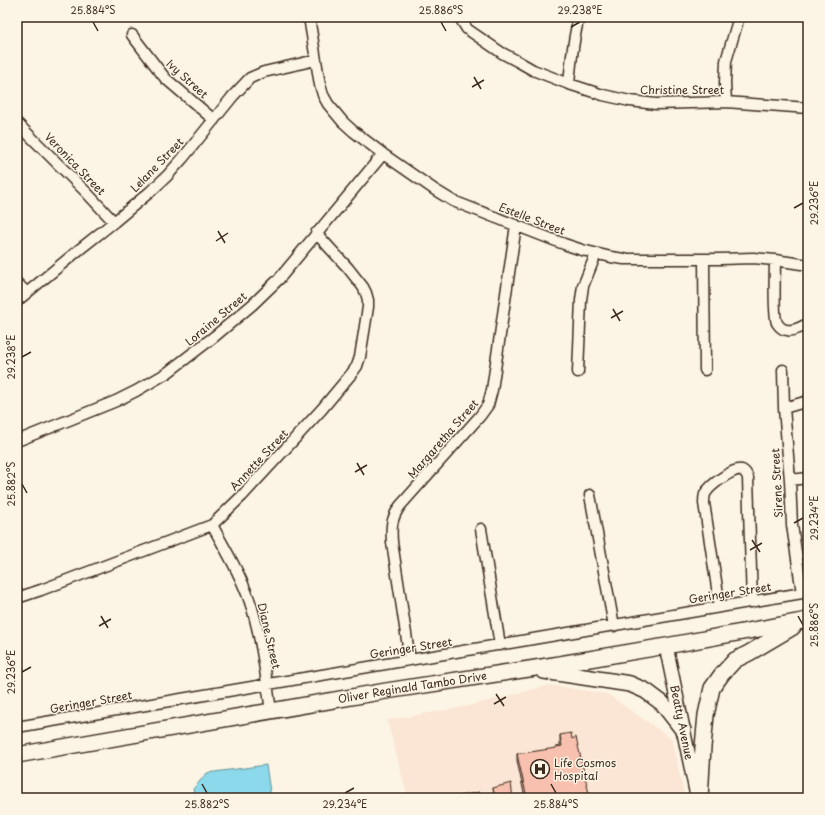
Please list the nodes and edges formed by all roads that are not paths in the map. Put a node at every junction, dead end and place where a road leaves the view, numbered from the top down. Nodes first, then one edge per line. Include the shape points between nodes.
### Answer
1 (308, 17) edge
2 (461, 17) edge
3 (579, 17) edge
4 (739, 17) edge
5 (132, 35) dead end
6 (316, 60) junction
7 (569, 84) junction
8 (726, 102) junction
9 (808, 108) edge
10 (214, 120) junction
11 (17, 123) edge
12 (383, 154) junction
13 (114, 222) junction
14 (516, 225) junction
15 (316, 233) junction
16 (596, 254) junction
17 (704, 259) junction
18 (775, 260) junction
19 (808, 265) edge
20 (17, 283) edge
21 (27, 293) junction
22 (17, 301) edge
23 (808, 324) edge
24 (705, 370) dead end
25 (783, 370) dead end
26 (578, 372) dead end
27 (808, 401) edge
28 (784, 408) junction
29 (17, 441) edge
30 (808, 478) edge
31 (790, 480) junction
32 (590, 495) dead end
33 (212, 525) junction
34 (480, 530) dead end
35 (805, 593) edge
36 (17, 598) edge
37 (752, 602) junction
38 (720, 607) junction
39 (805, 621) edge
40 (614, 626) junction
41 (500, 645) junction
42 (666, 646) junction
43 (410, 660) junction
44 (531, 669) junction
45 (267, 684) junction
46 (271, 711) junction
47 (17, 727) edge
48 (683, 730) junction
49 (17, 755) edge
50 (699, 798) edge

1 - 6 street
2 - 7 street, Christine Street via 467,29 502,53 533,70
3 - 7 street
4 - 8 street via 726,61
5 - 10 street, Ivy Street via 166,78
6 - 10 street, Lelane Street via 264,72 250,78
6 - 12 street, Estelle Street via 323,95 334,113 353,132
7 - 8 street, Christine Street via 603,95 656,104
8 - 9 street, Christine Street
10 - 13 street, Lelane Street via 167,176
11 - 13 street, Veronica Street
12 - 14 street, Estelle Street via 453,201
12 - 15 street, Loraine Street
13 - 21 street, Lelane Street
14 - 16 street, Estelle Street
14 - 43 street, Margaretha Street via 488,405 393,517 392,542
15 - 29 street, Loraine Street via 266,292 167,373 116,400
15 - 33 street, Annette Street via 348,268 363,288 368,300 357,366 322,409
16 - 17 street, Estelle Street via 624,259
16 - 26 street via 582,292
17 - 18 street, Estelle Street
17 - 24 street
18 - 19 street, Estelle Street
18 - 23 street via 776,322 787,330 795,330
20 - 21 street
21 - 22 street, Lelane Street
25 - 28 street, Sirene Street
27 - 28 street
28 - 31 street, Sirene Street
30 - 31 street
31 - 35 street, Sirene Street via 792,525
32 - 40 street
33 - 36 street, Annette Street
33 - 45 street, Diane Street via 243,585 251,607 262,649
34 - 41 street
35 - 37 street, Geringer Street
37 - 38 street, Geringer Street
37 - 38 street via 748,478 744,471 738,470 729,473 711,486 704,498
38 - 40 street, Geringer Street
39 - 42 main road, Oliver Reginald Tambo Drive
39 - 50 main road via 735,660 712,688 706,715
40 - 41 street, Geringer Street
41 - 43 street, Geringer Street
42 - 44 main road, Oliver Reginald Tambo Drive
42 - 48 street, Beatty Avenue
43 - 45 street, Geringer Street
44 - 46 main road, Oliver Reginald Tambo Drive
44 - 48 main road via 630,684 646,691 662,703
45 - 46 street, Diane Street
45 - 47 street, Geringer Street
46 - 49 main road, Oliver Reginald Tambo Drive
48 - 50 street, Beatty Avenue

